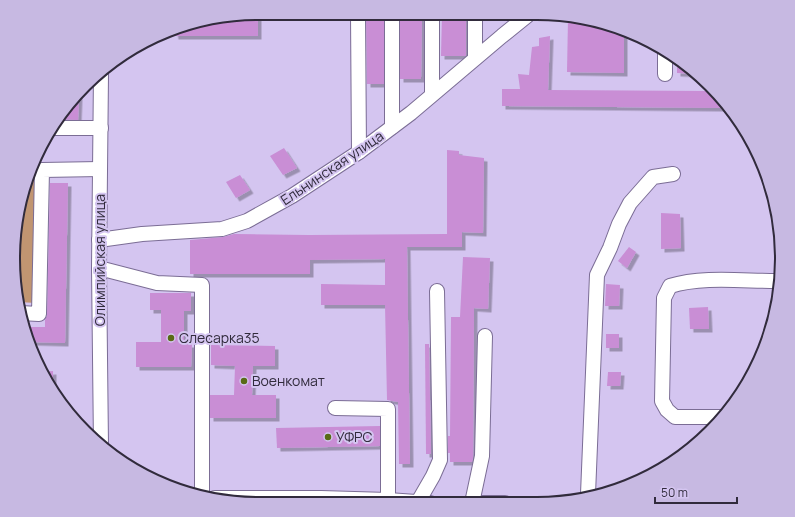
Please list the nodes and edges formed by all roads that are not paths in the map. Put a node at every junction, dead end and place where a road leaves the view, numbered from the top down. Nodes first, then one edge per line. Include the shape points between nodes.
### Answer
1 (358, 20) edge
2 (392, 20) edge
3 (432, 20) edge
4 (475, 20) edge
5 (515, 20) edge
6 (475, 58) junction
7 (665, 58) edge
8 (665, 74) dead end
9 (101, 79) edge
10 (432, 94) junction
11 (392, 127) junction
12 (59, 128) edge
13 (101, 128) junction
14 (359, 152) junction
15 (100, 169) junction
16 (37, 170) edge
17 (36, 173) edge
18 (673, 174) dead end
19 (99, 240) junction
20 (99, 268) junction
21 (774, 281) edge
22 (437, 291) dead end
23 (27, 314) edge
24 (485, 336) dead end
25 (335, 408) dead end
26 (714, 418) edge
27 (100, 437) edge
28 (202, 490) edge
29 (588, 491) edge
30 (388, 497) edge
31 (426, 497) edge
32 (472, 497) edge

1 - 14 street
2 - 11 street
3 - 10 street
4 - 6 street
5 - 6 street, Ельнинская улица
6 - 10 street, Ельнинская улица
7 - 8 street
9 - 13 street, Олимпийская улица
10 - 11 street, Ельнинская улица
11 - 14 street, Ельнинская улица
12 - 13 street
13 - 15 street, Олимпийская улица
14 - 19 street, Ельнинская улица via 293,197 247,221 222,229 142,234
15 - 16 street
15 - 19 street, Олимпийская улица
17 - 23 street via 39,314
18 - 29 street via 653,177 630,203 597,275
19 - 20 street, Олимпийская улица
20 - 27 street, Олимпийская улица
20 - 28 street via 156,283 202,285
21 - 26 street via 683,282 670,286 664,298 662,401 666,410 675,417
22 - 31 street via 440,460
24 - 32 street via 482,456
25 - 30 street via 388,408

